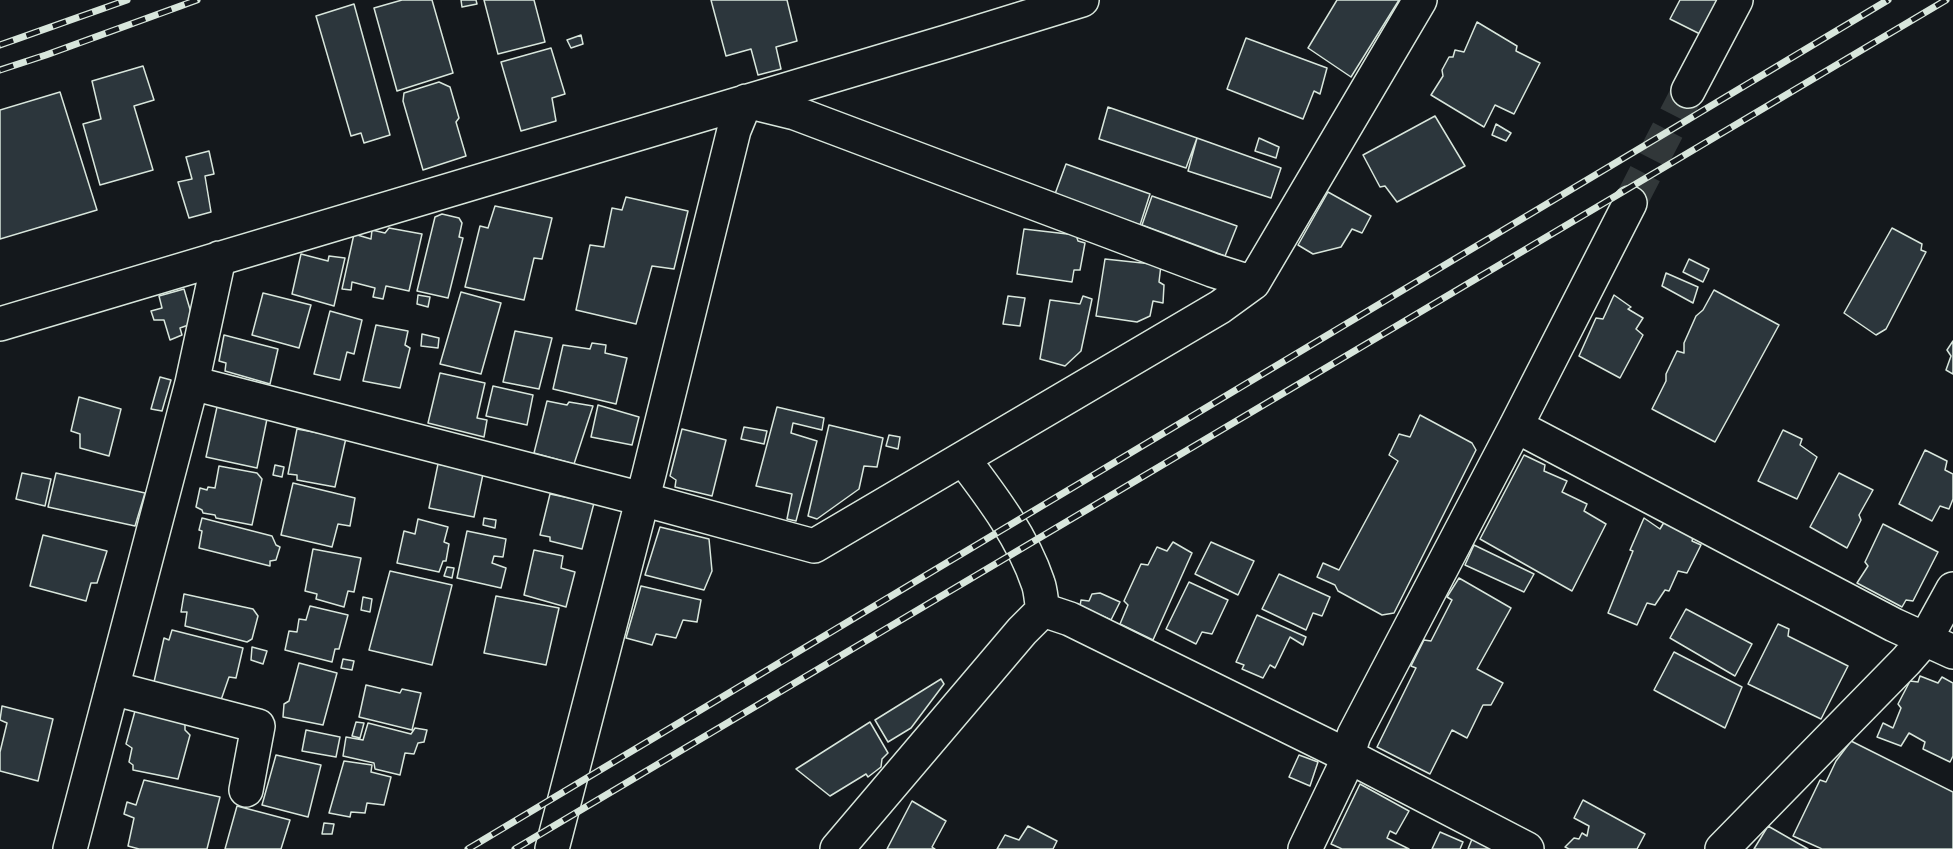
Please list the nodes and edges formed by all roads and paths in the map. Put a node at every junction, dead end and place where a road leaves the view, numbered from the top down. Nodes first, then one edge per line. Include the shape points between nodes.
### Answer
1 (1082, 0) edge
2 (1420, 0) edge
3 (1736, 0) edge
4 (1688, 91) tunnel mouth
5 (746, 101) junction
6 (1630, 203) tunnel mouth
7 (219, 258) junction
8 (1253, 283) junction
9 (0, 324) edge
10 (192, 383) junction
11 (1516, 426) junction
12 (964, 460) junction
13 (642, 499) junction
14 (1953, 589) edge
15 (1043, 610) junction
16 (1939, 646) edge
17 (112, 688) junction
18 (1348, 756) junction
19 (246, 790) dead end
20 (70, 849) edge
21 (552, 849) edge
22 (837, 849) edge
23 (1305, 849) edge
24 (1527, 849) edge
25 (1722, 849) edge

1 - 5 street
2 - 8 street
3 - 4 street
5 - 7 street
5 - 8 street via 795,113
5 - 13 street via 734,130
6 - 11 street
7 - 9 street
7 - 10 street
8 - 12 street via 1220,307
10 - 13 street
10 - 17 street
11 - 16 street
11 - 18 street via 1354,735
12 - 13 street via 814,546
12 - 15 street via 1023,547 1038,584
13 - 21 street
14 - 16 street
15 - 18 street via 1070,619
15 - 22 street
16 - 25 street via 1898,670
17 - 19 street via 258,726
17 - 20 street
18 - 23 street
18 - 24 street

